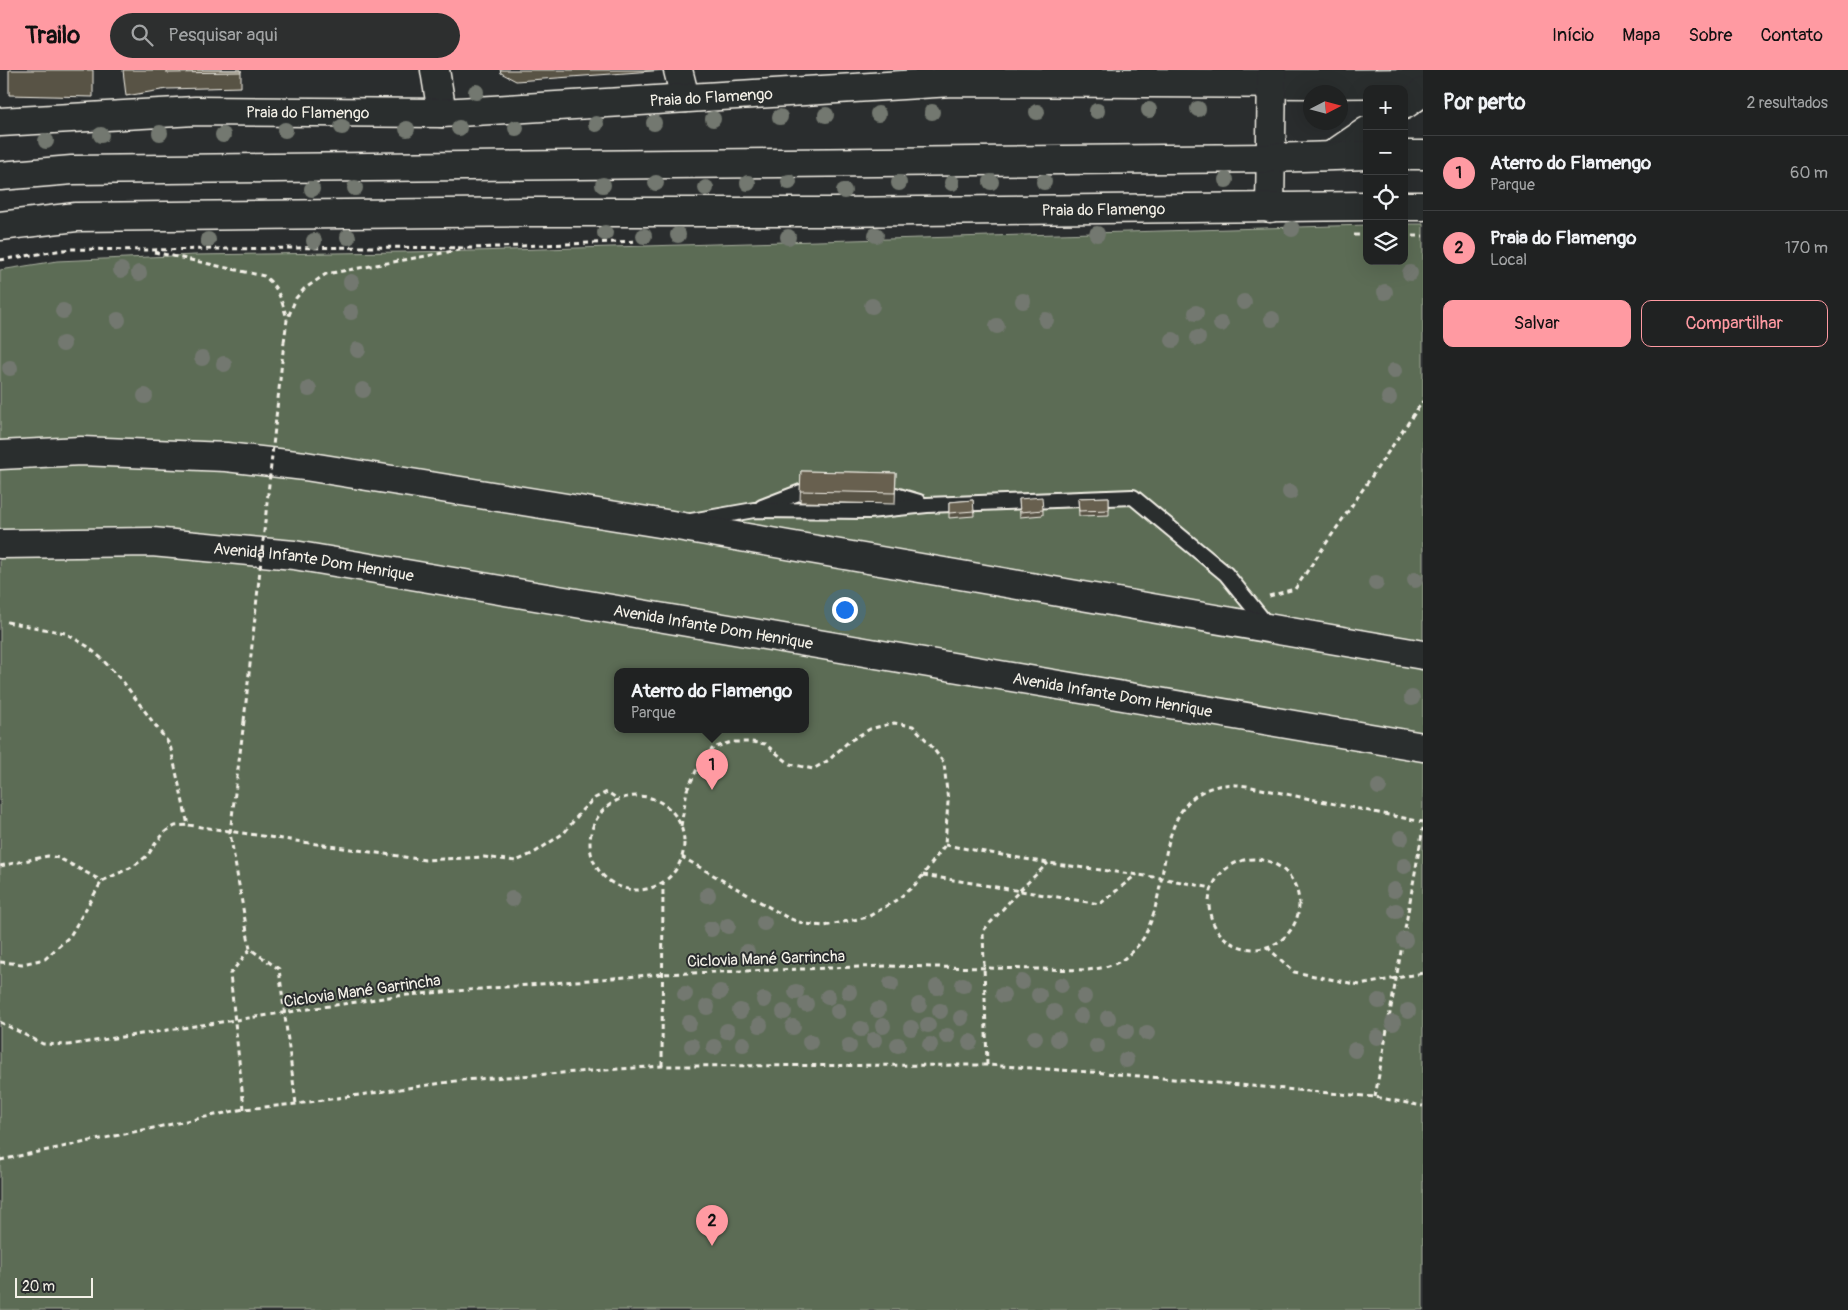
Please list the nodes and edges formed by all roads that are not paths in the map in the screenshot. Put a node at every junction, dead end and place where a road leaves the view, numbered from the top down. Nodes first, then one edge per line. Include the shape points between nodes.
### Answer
1 (435, 70) edge
2 (678, 70) edge
3 (950, 76) edge
4 (1272, 77) edge
5 (796, 80) edge
6 (1423, 83) edge
7 (1423, 92) edge
8 (685, 98) junction
9 (1408, 102) edge
10 (442, 113) junction
11 (0, 122) edge
12 (1363, 134) edge
13 (1332, 155) junction
14 (1363, 155) edge
15 (1408, 155) edge
16 (1423, 155) edge
17 (1270, 158) junction
18 (0, 176) edge
19 (1363, 206) edge
20 (1408, 206) edge
21 (1423, 206) edge
22 (1270, 208) junction
23 (0, 226) edge
24 (0, 455) edge
25 (801, 492) edge
26 (895, 495) edge
27 (927, 505) junction
28 (754, 510) junction
29 (666, 524) junction
30 (0, 544) edge
31 (1272, 630) junction
32 (1423, 655) edge
33 (1423, 747) edge

1 - 10 main road
2 - 8 main road
3 - 4 main road, Praia do Flamengo
3 - 5 main road, Praia do Flamengo
4 - 6 main road, Praia do Flamengo
4 - 17 main road
5 - 8 main road, Praia do Flamengo
7 - 9 main road
8 - 10 main road, Praia do Flamengo
10 - 11 main road, Praia do Flamengo via 195,111
12 - 13 main road
13 - 14 main road
13 - 17 main road
15 - 16 main road
17 - 18 main road via 63,170
17 - 22 main road
19 - 22 main road, Praia do Flamengo
20 - 21 main road
22 - 23 main road, Praia do Flamengo via 115,217
24 - 29 main road via 81,451 236,458 305,466
25 - 28 lane
26 - 27 lane
27 - 28 lane via 869,511
27 - 31 lane via 1133,497 1226,574
28 - 29 lane
29 - 31 main road
30 - 33 main road, Avenida Infante Dom Henrique via 152,542 294,555
31 - 32 main road

